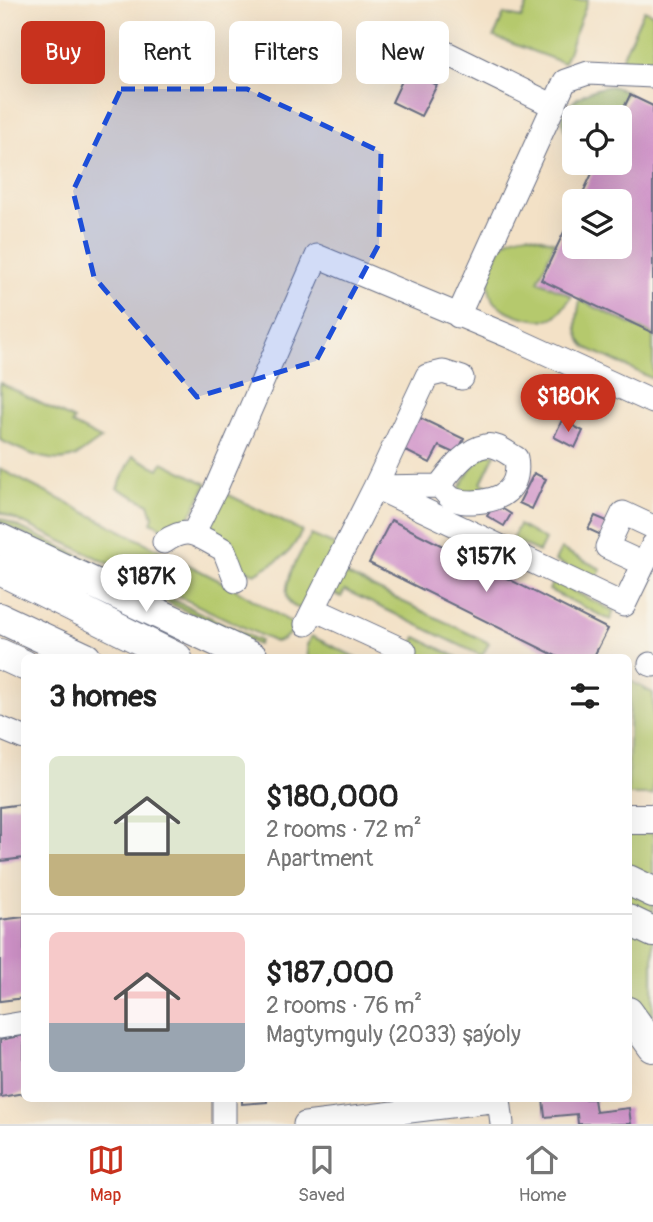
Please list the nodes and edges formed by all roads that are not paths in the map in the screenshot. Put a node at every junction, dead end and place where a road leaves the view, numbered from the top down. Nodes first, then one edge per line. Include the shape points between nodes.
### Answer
1 (449, 54) edge
2 (653, 76) edge
3 (554, 106) junction
4 (458, 316) junction
5 (462, 378) dead end
6 (653, 402) edge
7 (439, 486) dead end
8 (375, 487) junction
9 (653, 527) edge
10 (193, 534) junction
11 (0, 539) edge
12 (164, 542) dead end
13 (648, 554) edge
14 (0, 570) edge
15 (236, 581) dead end
16 (0, 618) edge
17 (405, 651) dead end
18 (0, 654) edge
19 (77, 654) edge
20 (169, 654) edge
21 (244, 654) edge
22 (21, 664) edge
23 (0, 728) edge
24 (21, 737) edge
25 (632, 819) edge
26 (653, 819) edge
27 (632, 882) edge
28 (653, 892) edge
29 (632, 922) edge
30 (653, 932) edge
31 (632, 1018) edge
32 (21, 1024) edge
33 (0, 1027) edge
34 (653, 1047) edge
35 (224, 1102) edge
36 (483, 1102) edge
37 (499, 1102) edge
38 (224, 1124) edge
39 (305, 1124) edge
40 (502, 1124) edge

1 - 3 lane
2 - 3 lane via 588,73 565,81
3 - 4 lane
4 - 6 lane
4 - 10 lane via 317,256
5 - 8 lane via 443,372 427,376
7 - 8 lane
8 - 13 lane via 624,605
8 - 17 lane via 310,617
9 - 13 lane via 623,513 607,547
10 - 12 lane via 179,532
10 - 15 lane via 224,550
11 - 21 main road
14 - 20 main road
16 - 19 main road
18 - 22 main road
23 - 24 lane
25 - 26 main road
27 - 28 main road
29 - 30 main road
31 - 34 main road
32 - 33 lane
35 - 38 lane
36 - 39 lane
37 - 40 lane

